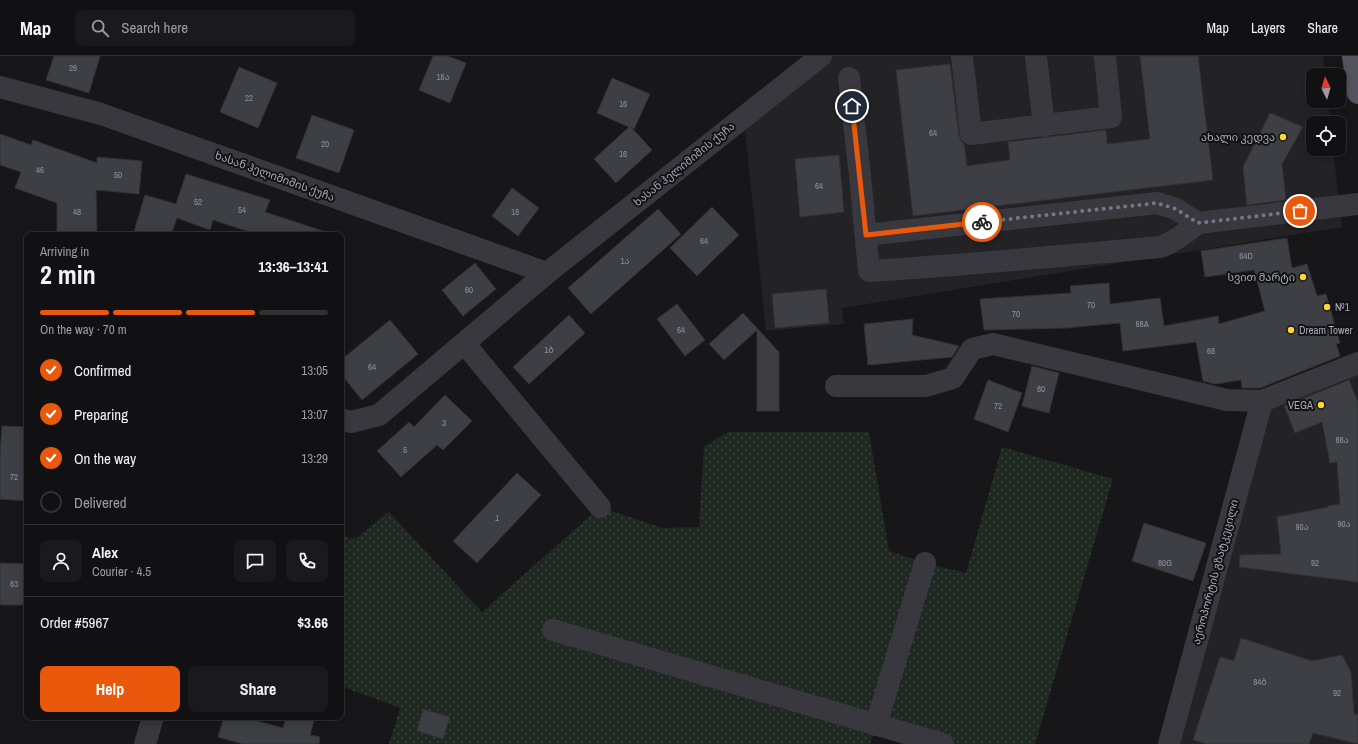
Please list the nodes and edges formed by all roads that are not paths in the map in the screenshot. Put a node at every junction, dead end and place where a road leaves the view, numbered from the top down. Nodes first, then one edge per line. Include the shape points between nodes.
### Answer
1 (821, 56) edge
2 (962, 56) edge
3 (1036, 56) edge
4 (1105, 56) edge
5 (1354, 56) edge
6 (849, 78) dead end
7 (0, 87) edge
8 (1358, 93) edge
9 (1044, 126) junction
10 (1358, 204) edge
11 (1198, 223) junction
12 (866, 235) junction
13 (547, 273) junction
14 (464, 342) junction
15 (1358, 363) edge
16 (836, 386) dead end
17 (1262, 401) junction
18 (344, 420) edge
19 (600, 507) dead end
20 (925, 563) dead end
21 (553, 630) dead end
22 (152, 720) edge
23 (876, 725) junction
24 (145, 744) edge
25 (943, 744) edge
26 (1169, 744) edge

1 - 13 street, ხასან ჰელიმიშის ქუჩა
2 - 9 street via 970,134
3 - 9 street
4 - 9 street via 1111,117
5 - 8 main road
6 - 12 street
7 - 13 street, ხასან ჰელიმიშის ქუჩა via 101,114
10 - 11 street
11 - 12 street via 1176,209 1157,203
11 - 12 street via 1173,242 1161,247 869,271
13 - 14 street, ხასან ჰელიმიშის ქუჩა
14 - 18 street, ხასან ჰელიმიშის ქუჩა via 379,415 351,422
14 - 19 street
15 - 17 street
16 - 17 street via 926,386 954,378 972,349 993,344 1227,400
17 - 26 street, აეროპორტის გზატკეცილი
20 - 23 street
21 - 23 street
22 - 24 street
23 - 25 street

